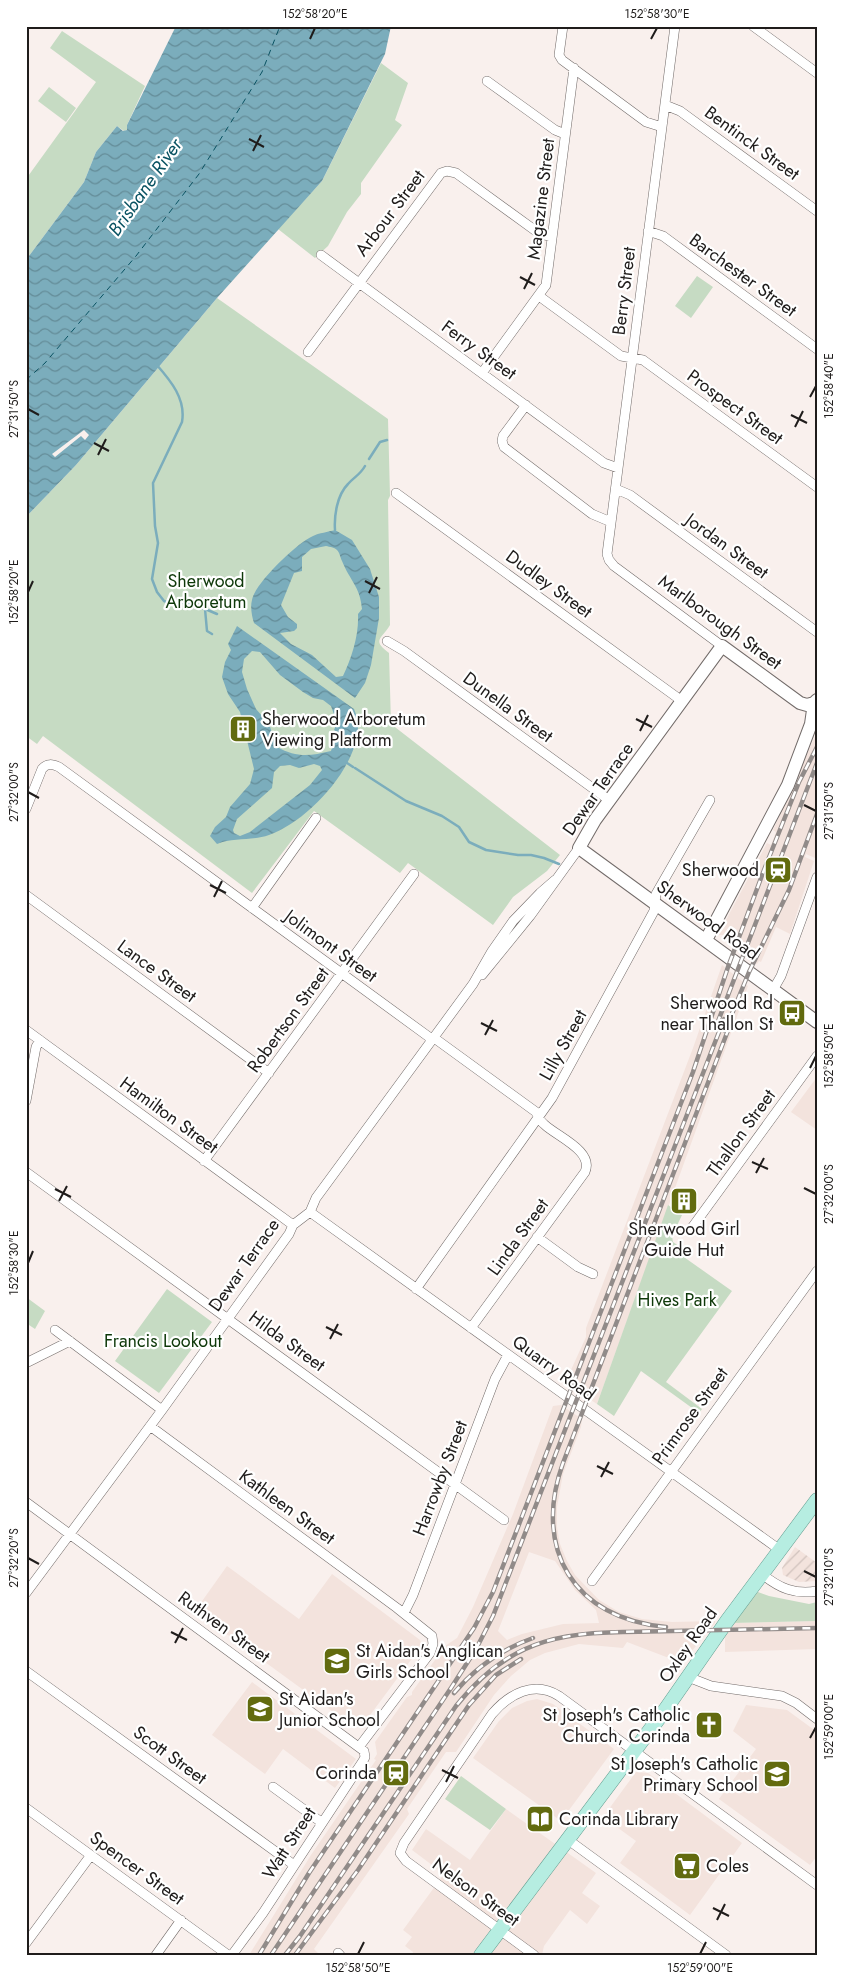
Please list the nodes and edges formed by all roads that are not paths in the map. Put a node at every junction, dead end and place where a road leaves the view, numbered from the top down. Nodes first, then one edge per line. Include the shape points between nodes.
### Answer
1 (563, 26) edge
2 (675, 26) edge
3 (753, 26) edge
4 (574, 68) junction
5 (817, 73) edge
6 (487, 81) dead end
7 (665, 106) junction
8 (662, 127) junction
9 (565, 134) junction
10 (817, 211) edge
11 (648, 231) junction
12 (552, 237) junction
13 (322, 255) dead end
14 (359, 283) junction
15 (539, 296) junction
16 (817, 349) edge
17 (308, 352) dead end
18 (632, 358) junction
19 (482, 373) junction
20 (526, 405) junction
21 (618, 468) junction
22 (817, 487) edge
23 (616, 489) junction
24 (396, 493) dead end
25 (611, 522) junction
26 (608, 560) joint
27 (817, 632) edge
28 (387, 641) dead end
29 (722, 646) junction
30 (682, 701) junction
31 (815, 702) edge
32 (609, 800) junction
33 (710, 800) dead end
34 (26, 809) edge
35 (316, 818) dead end
36 (578, 848) junction
37 (414, 874) dead end
38 (817, 877) edge
39 (26, 894) edge
40 (655, 903) junction
41 (252, 908) junction
42 (706, 940) junction
43 (342, 974) junction
44 (774, 990) junction
45 (817, 1022) edge
46 (26, 1030) edge
47 (433, 1038) junction
48 (40, 1040) junction
49 (817, 1056) edge
50 (269, 1073) junction
51 (26, 1101) edge
52 (539, 1118) junction
53 (204, 1161) junction
54 (587, 1162) joint
55 (26, 1172) edge
56 (310, 1212) junction
57 (293, 1225) junction
58 (691, 1229) dead end
59 (537, 1238) junction
60 (817, 1271) edge
61 (593, 1274) dead end
62 (813, 1283) edge
63 (416, 1289) junction
64 (228, 1319) junction
65 (471, 1328) junction
66 (55, 1330) dead end
67 (70, 1341) junction
68 (508, 1355) junction
69 (26, 1363) edge
70 (162, 1410) junction
71 (150, 1426) junction
72 (670, 1471) junction
73 (455, 1484) junction
74 (817, 1500) edge
75 (26, 1502) edge
76 (504, 1520) dead end
77 (70, 1534) junction
78 (780, 1550) junction
79 (762, 1574) junction
80 (592, 1581) dead end
81 (817, 1591) edge
82 (26, 1593) edge
83 (404, 1613) junction
84 (26, 1671) edge
85 (688, 1677) junction
86 (817, 1719) edge
87 (359, 1747) junction
88 (634, 1751) junction
89 (273, 1787) dead end
90 (26, 1808) edge
91 (321, 1822) junction
92 (567, 1839) junction
93 (91, 1855) junction
94 (294, 1865) junction
95 (817, 1885) edge
96 (181, 1920) junction
97 (500, 1930) junction
98 (26, 1943) edge
99 (156, 1955) edge
100 (228, 1955) edge
101 (232, 1955) edge
102 (481, 1955) edge
103 (534, 1955) edge
104 (726, 1955) edge

1 - 4 street via 560,57
2 - 7 street, Berry Street
3 - 5 street
4 - 8 street via 646,122
4 - 9 street, Magazine Street
6 - 9 street
7 - 8 street, Berry Street
7 - 10 street, Bentinck Street via 680,111
8 - 11 street, Berry Street
9 - 12 street, Magazine Street
11 - 16 street, Barchester Street via 662,236
11 - 18 street, Berry Street
12 - 14 street, Arbour Street via 540,234 456,173 444,171
12 - 15 street, Magazine Street via 546,285
13 - 14 street, Ferry Street
14 - 17 street
14 - 19 street, Ferry Street
15 - 18 street, Prospect Street via 621,356
15 - 19 street, Magazine Street
18 - 21 street, Berry Street
18 - 22 street, Prospect Street via 645,362
19 - 20 street, Ferry Street
20 - 21 street, Ferry Street via 604,463
20 - 25 street via 503,436 504,447 592,514
21 - 23 street, Berry Street
23 - 25 street, Berry Street
23 - 27 street, Jordan Street via 630,494
24 - 30 street, Dudley Street
25 - 26 street, Berry Street
26 - 29 street, Marlborough Street
28 - 32 street, Dunella Street
29 - 30 street, Dewar Terrace
29 - 31 street, Marlborough Street via 800,703
30 - 32 street, Dewar Terrace
31 - 42 street via 811,724 788,785
32 - 36 street, Dewar Terrace
33 - 40 street, Lilly Street via 656,894
34 - 41 street, Jolimont Street via 40,773 47,765 59,767
35 - 41 street
36 - 40 street, Sherwood Road
36 - 47 street, Dewar Terrace via 515,936 473,984
37 - 43 street, Robertson Street
38 - 44 street
39 - 50 street, Lance Street
40 - 42 street, Sherwood Road
40 - 52 street, Lilly Street via 654,911
41 - 43 street, Jolimont Street
42 - 44 street, Sherwood Road
43 - 47 street, Jolimont Street
43 - 50 street, Robertson Street
44 - 45 street, Sherwood Road
46 - 48 street, Hamilton Street
47 - 52 street, Jolimont Street via 536,1112
47 - 56 street, Dewar Terrace via 315,1199
48 - 51 street
48 - 53 street, Hamilton Street
49 - 58 street, Thallon Street
50 - 53 street, Robertson Street
52 - 54 street, Jolimont Street via 542,1124 583,1153
52 - 63 street, Lilly Street
53 - 57 street, Hamilton Street
54 - 59 street, Linda Street via 583,1175
55 - 64 street, Hilda Street
56 - 57 street, Dewar Terrace
56 - 63 street, Quarry Road
57 - 64 street, Dewar Terrace
59 - 61 street
59 - 65 street, Linda Street
60 - 62 street, Primrose Street
62 - 72 street, Primrose Street
63 - 65 street, Quarry Road
64 - 70 street, Dewar Terrace
64 - 73 street, Hilda Street
65 - 68 street, Quarry Road
66 - 67 street
67 - 69 street
67 - 70 street
68 - 72 street, Quarry Road
68 - 73 street, Harrowby Street via 498,1371
70 - 71 street, Dewar Terrace
71 - 77 street, Dewar Terrace
71 - 83 street, Kathleen Street
72 - 78 street, Quarry Road
72 - 80 street, Primrose Street
73 - 76 street, Hilda Street
73 - 83 street, Harrowby Street
74 - 78 main road, Oxley Road
75 - 77 street, Ruthven Street
77 - 82 street, Dewar Terrace
77 - 87 street, Ruthven Street
78 - 79 main road, Oxley Road
79 - 81 street via 786,1590
79 - 85 main road, Oxley Road
83 - 87 street, Kathleen Street via 430,1634 433,1647
84 - 94 street, Scott Street
85 - 86 street via 711,1686 782,1696
85 - 88 main road, Oxley Road
87 - 91 street, Watt Street via 364,1752 364,1760
88 - 92 main road, Oxley Road
88 - 95 street
88 - 97 street, Nelson Street via 555,1693 537,1688 512,1696 492,1714 400,1855
89 - 91 street
90 - 93 street, Spencer Street
91 - 94 street, Watt Street
92 - 97 main road, Oxley Road
92 - 104 street
93 - 96 street, Spencer Street
93 - 98 street
94 - 101 street, Watt Street
96 - 99 street
96 - 100 street, Spencer Street
97 - 102 main road, Oxley Road
97 - 103 street, Nelson Street

